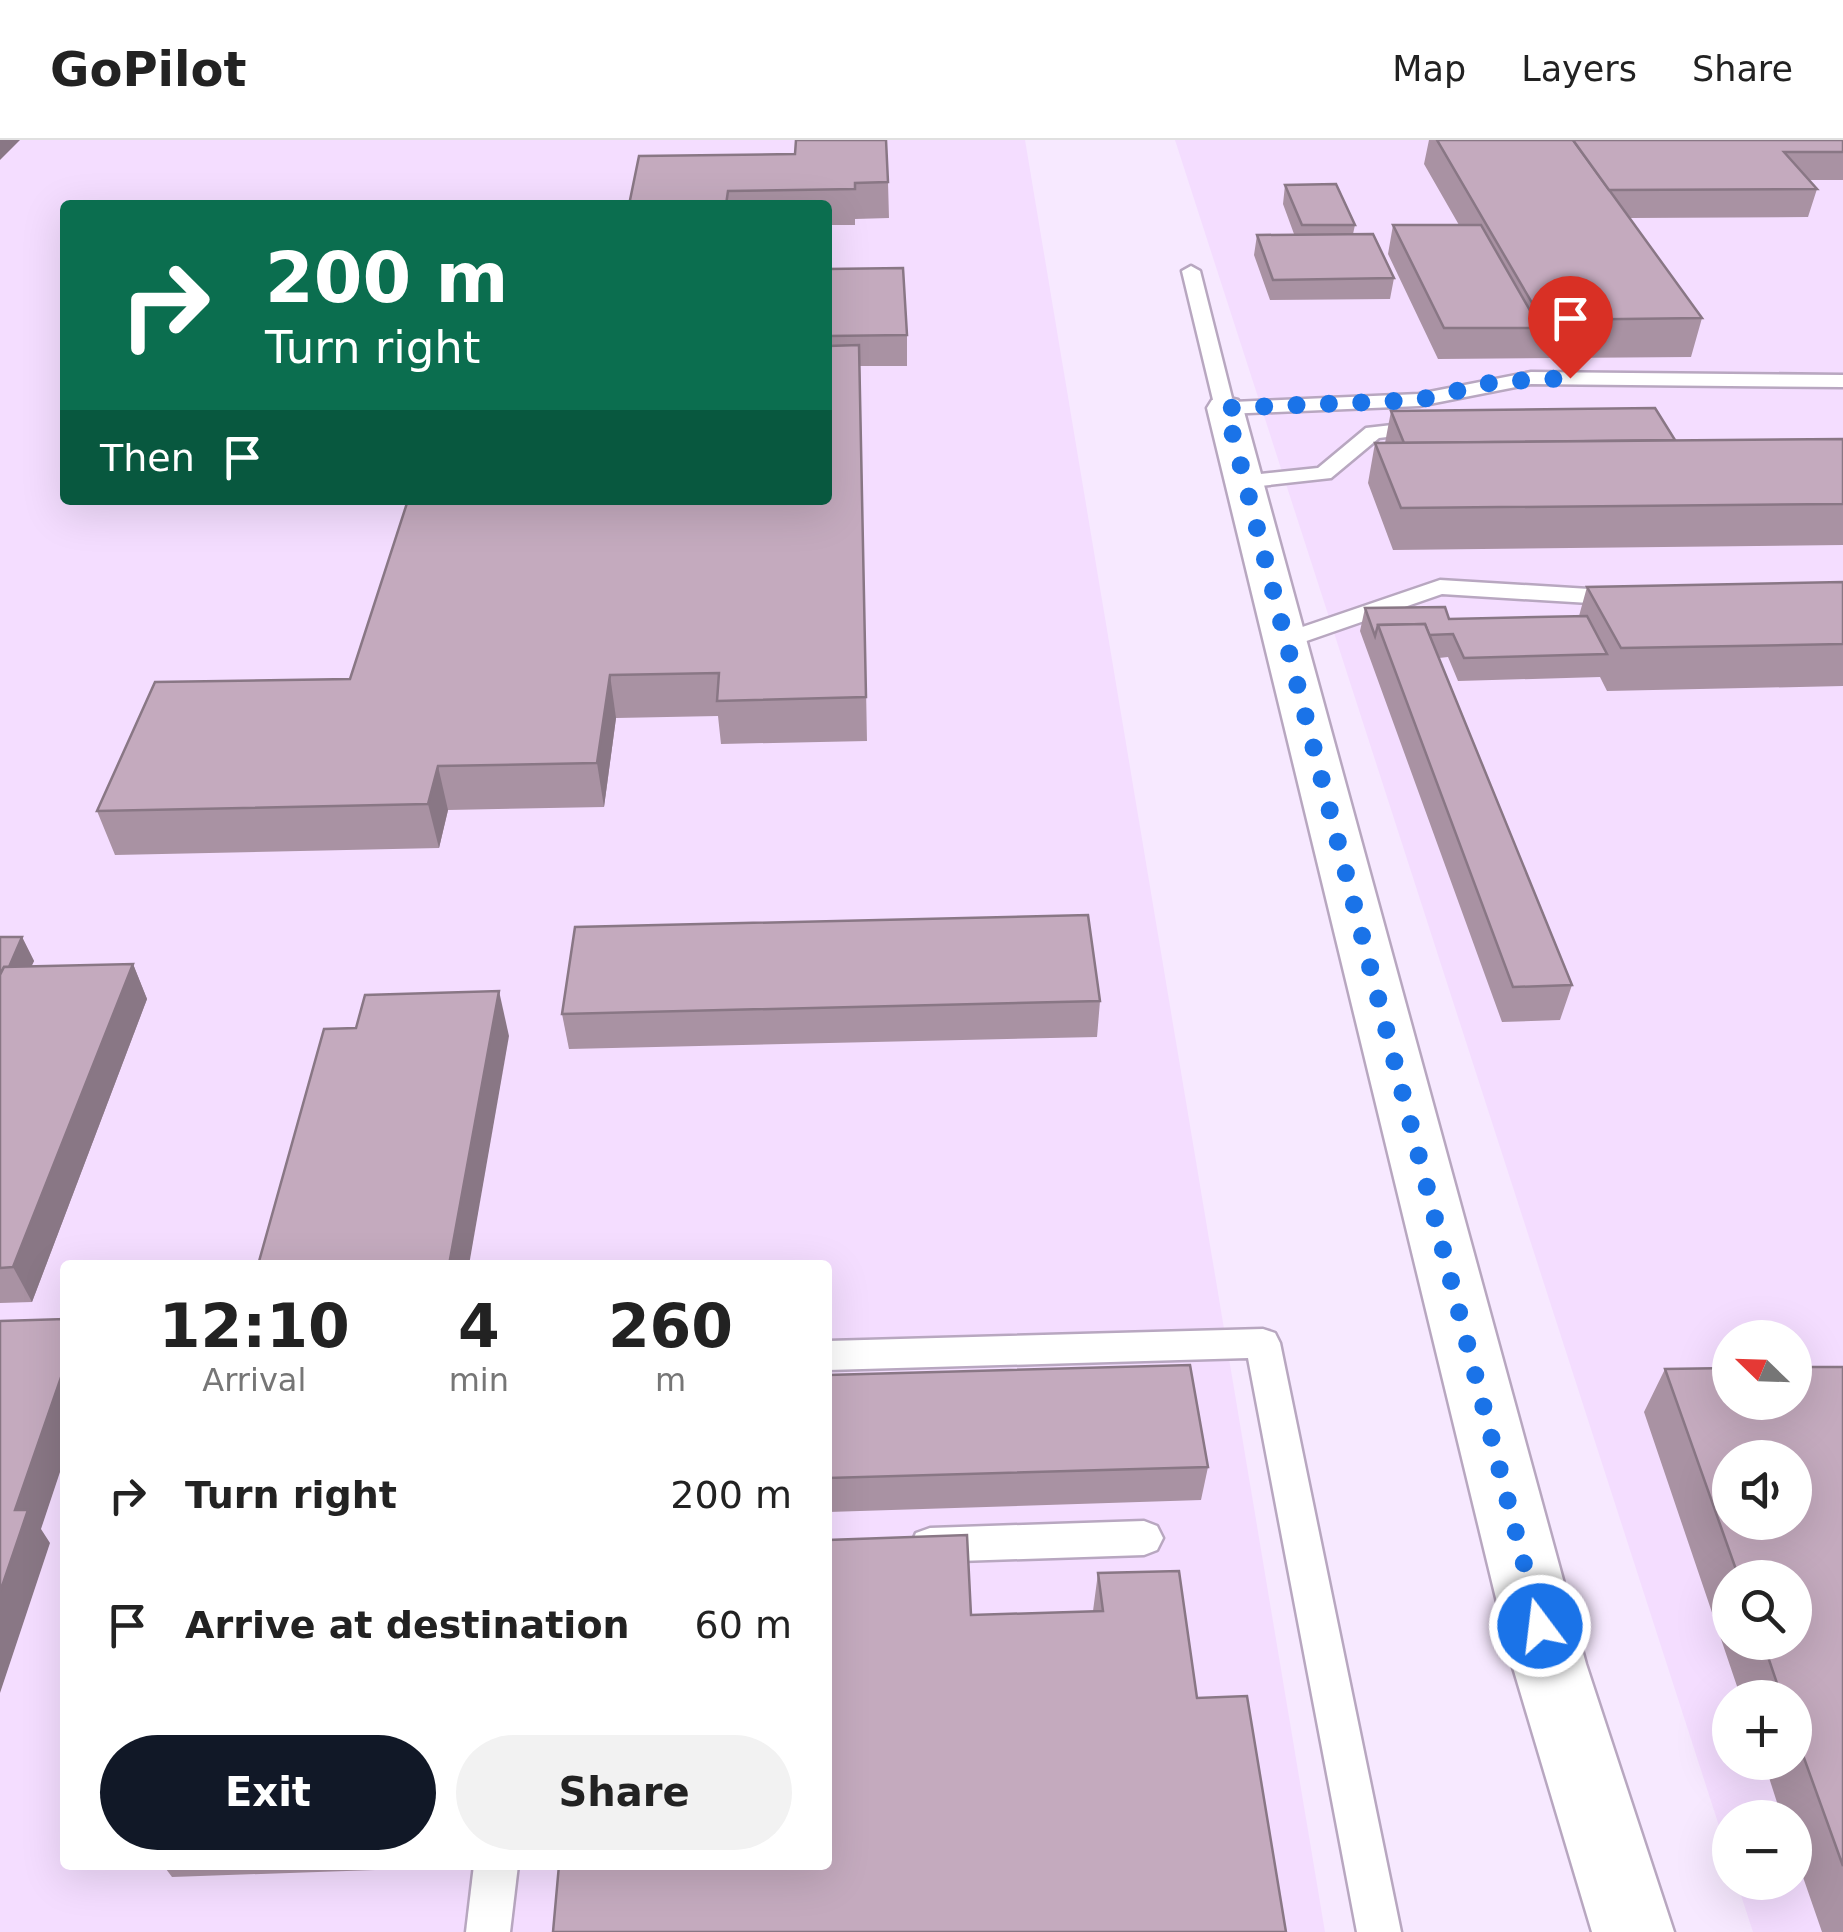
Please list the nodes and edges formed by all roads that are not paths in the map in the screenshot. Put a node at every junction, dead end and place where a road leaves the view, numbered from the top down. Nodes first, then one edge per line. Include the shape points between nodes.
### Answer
1 (1191, 272) dead end
2 (1843, 380) edge
3 (1226, 408) junction
4 (1456, 427) edge
5 (1242, 482) junction
6 (1654, 598) edge
7 (1284, 641) junction
8 (832, 1356) edge
9 (1144, 1538) dead end
10 (887, 1546) edge
11 (495, 1870) edge
12 (488, 1932) edge
13 (1379, 1932) edge
14 (1633, 1932) edge

1 - 3 lane
2 - 3 lane via 1531,378 1419,400
3 - 5 street
4 - 5 lane via 1373,432 1324,474
5 - 7 street
6 - 7 lane via 1440,587
7 - 14 street via 1549,1664
8 - 13 lane via 1263,1344
9 - 10 lane
11 - 12 lane

